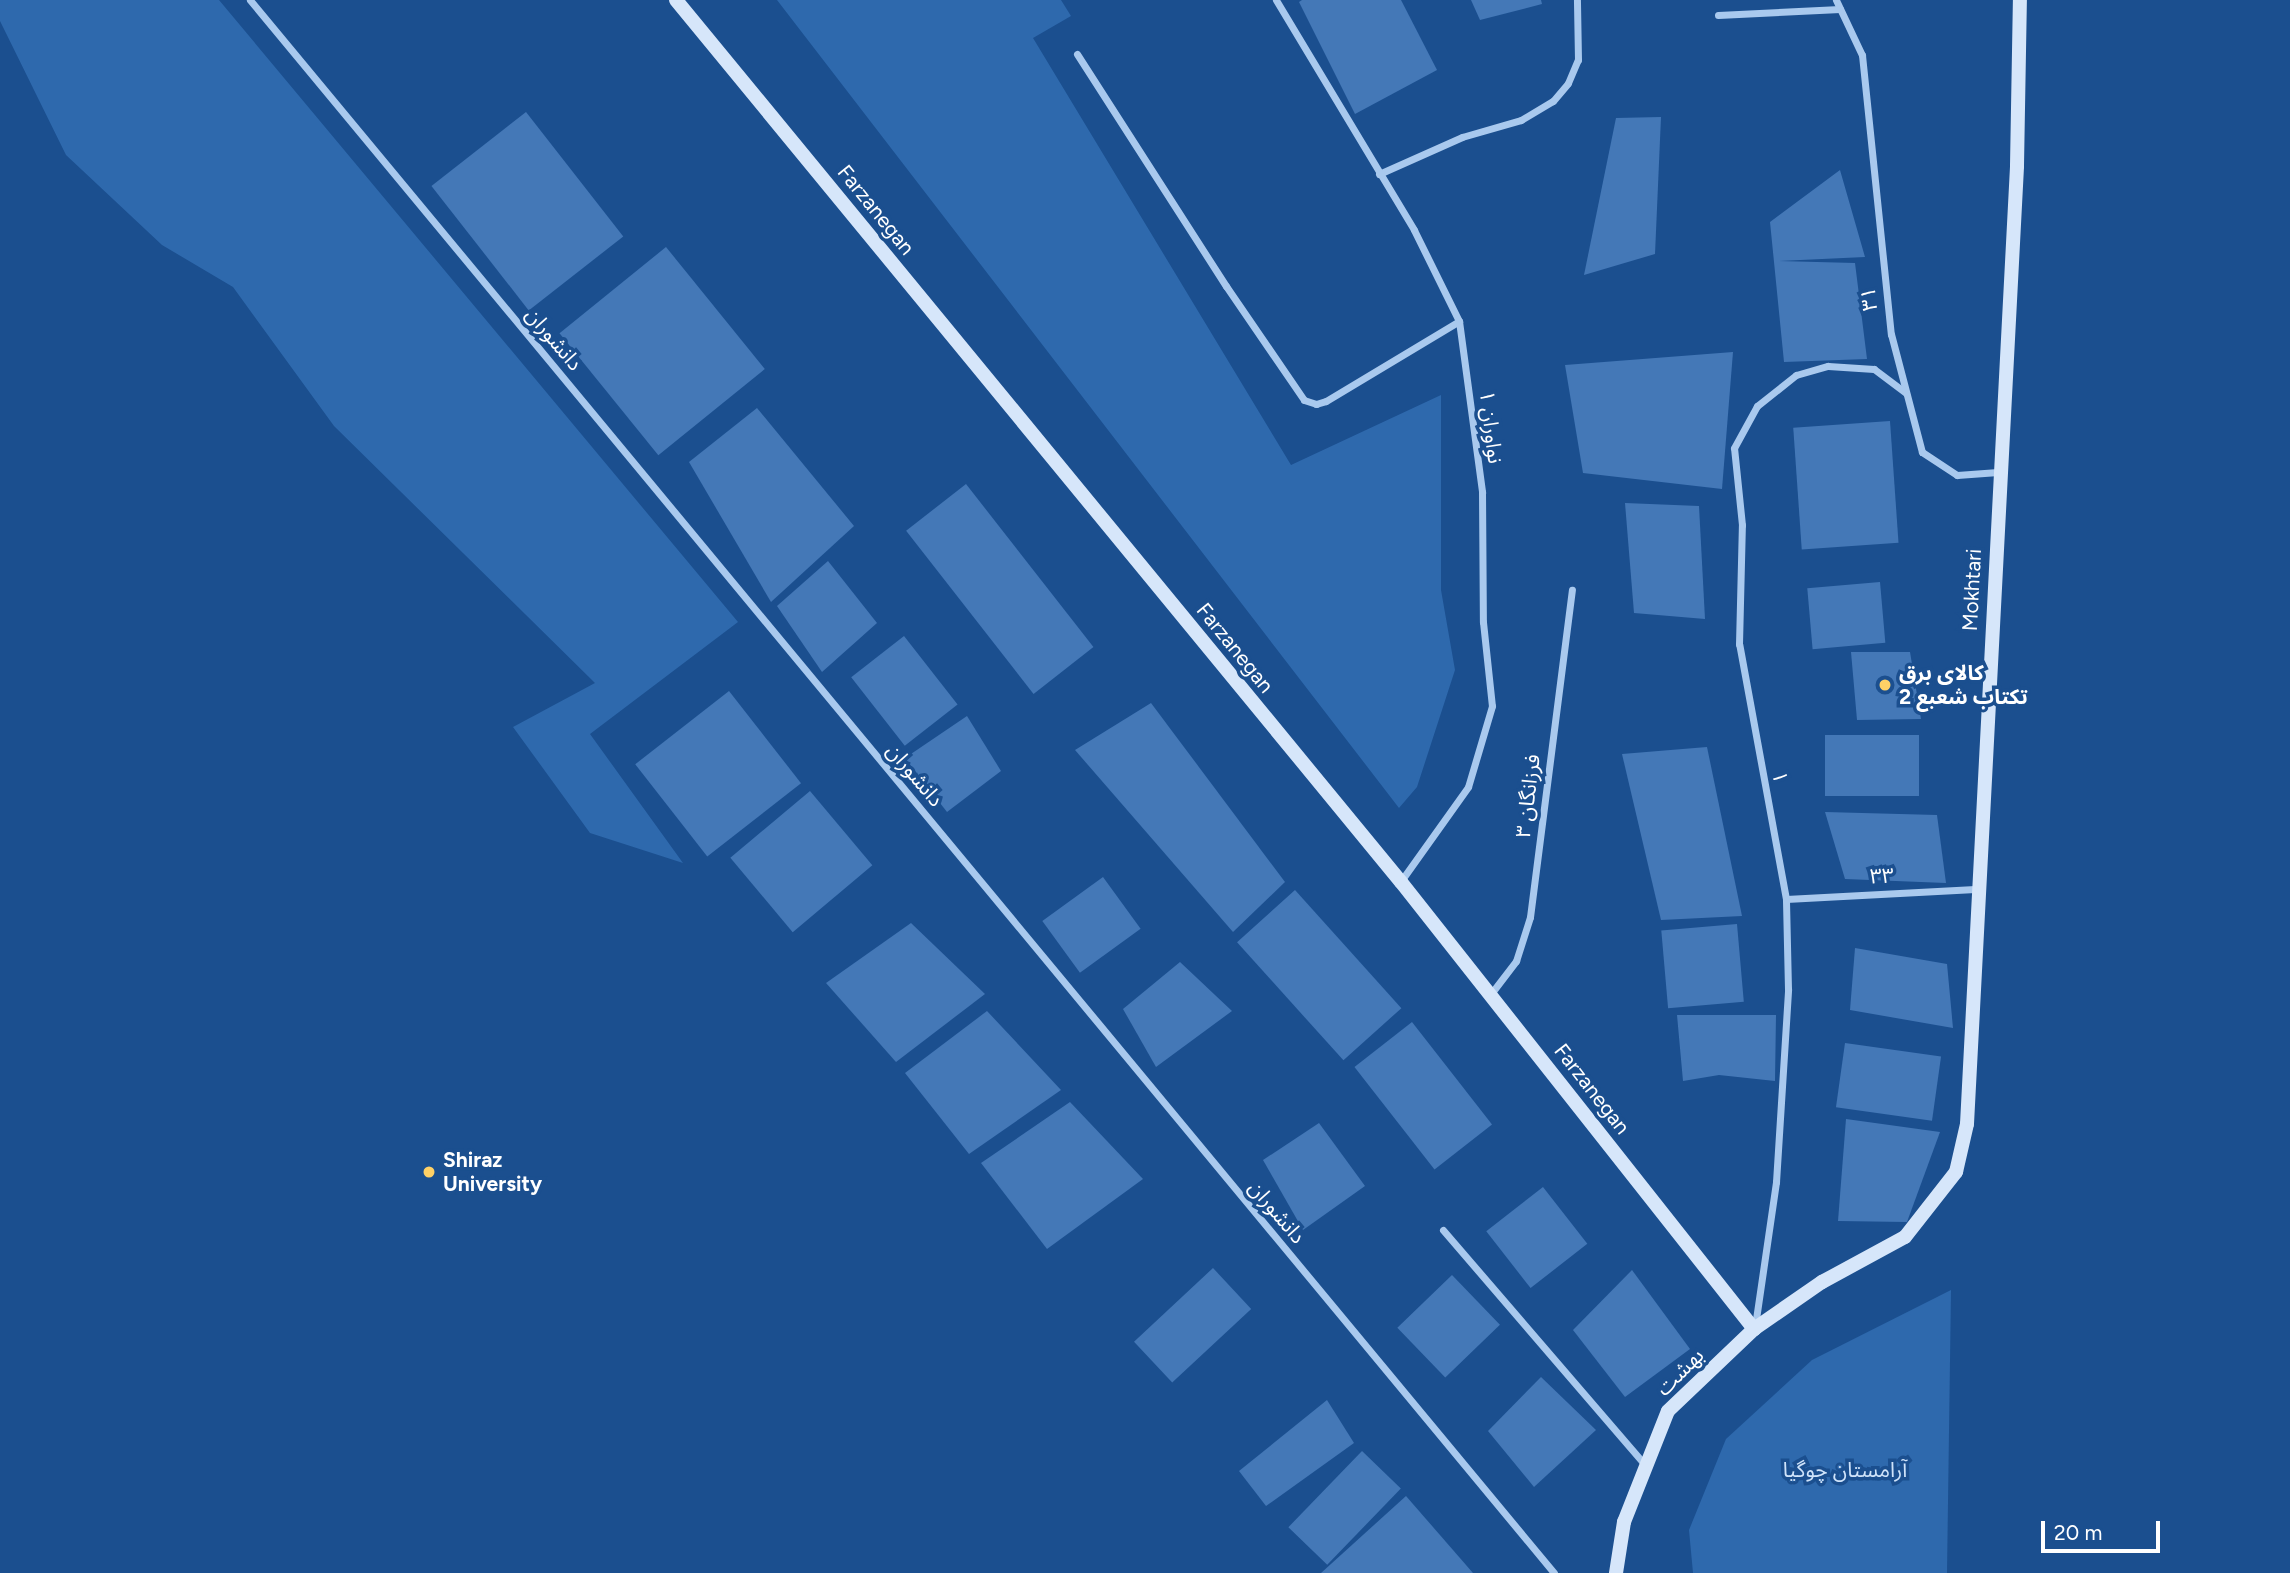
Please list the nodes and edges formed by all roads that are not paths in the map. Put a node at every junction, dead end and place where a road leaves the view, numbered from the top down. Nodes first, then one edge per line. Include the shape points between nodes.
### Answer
1 (250, 0) edge
2 (676, 0) edge
3 (1276, 0) edge
4 (1577, 0) edge
5 (1836, 0) edge
6 (2020, 0) edge
7 (1840, 9) junction
8 (1718, 15) dead end
9 (1077, 54) dead end
10 (1379, 174) junction
11 (1459, 321) junction
12 (1906, 393) junction
13 (1998, 472) junction
14 (1572, 590) dead end
15 (1401, 882) junction
16 (1980, 889) junction
17 (1786, 899) junction
18 (1490, 995) junction
19 (1443, 1230) dead end
20 (1822, 1282) joint
21 (1754, 1329) junction
22 (1646, 1467) junction
23 (1554, 1573) edge
24 (1616, 1573) edge

1 - 23 street, دانشوران
2 - 15 street, Farzanegan
3 - 10 street, نواوران ۱
4 - 10 street via 1578,60 1553,101 1521,120 1462,137
5 - 7 street, ۳۱
6 - 13 street, Mokhtari via 2017,166
7 - 8 street
7 - 12 street, ۳۱ via 1862,55 1891,334
9 - 11 street via 1304,400 1326,401
10 - 11 street, نواوران ۱ via 1414,230
11 - 15 street, نواوران ۱ via 1482,492 1483,622 1492,706 1468,787
12 - 13 street, ۳۱ via 1922,452 1956,475
12 - 17 street, ۱ via 1874,369 1828,366 1796,375 1756,406 1734,448 1742,526 1739,643
13 - 16 street, Mokhtari
14 - 18 street, فرزانگان ۳ via 1530,917 1516,961
15 - 18 street, Farzanegan
16 - 17 street, ۳۳
16 - 20 street, Mokhtari via 1967,1124 1956,1172 1905,1237
17 - 21 street, ۱ via 1788,989 1776,1182
18 - 21 street, Farzanegan
19 - 22 street
20 - 21 street, بهشت
21 - 22 street, بهشت via 1668,1411
22 - 24 street, بهشت via 1624,1522

